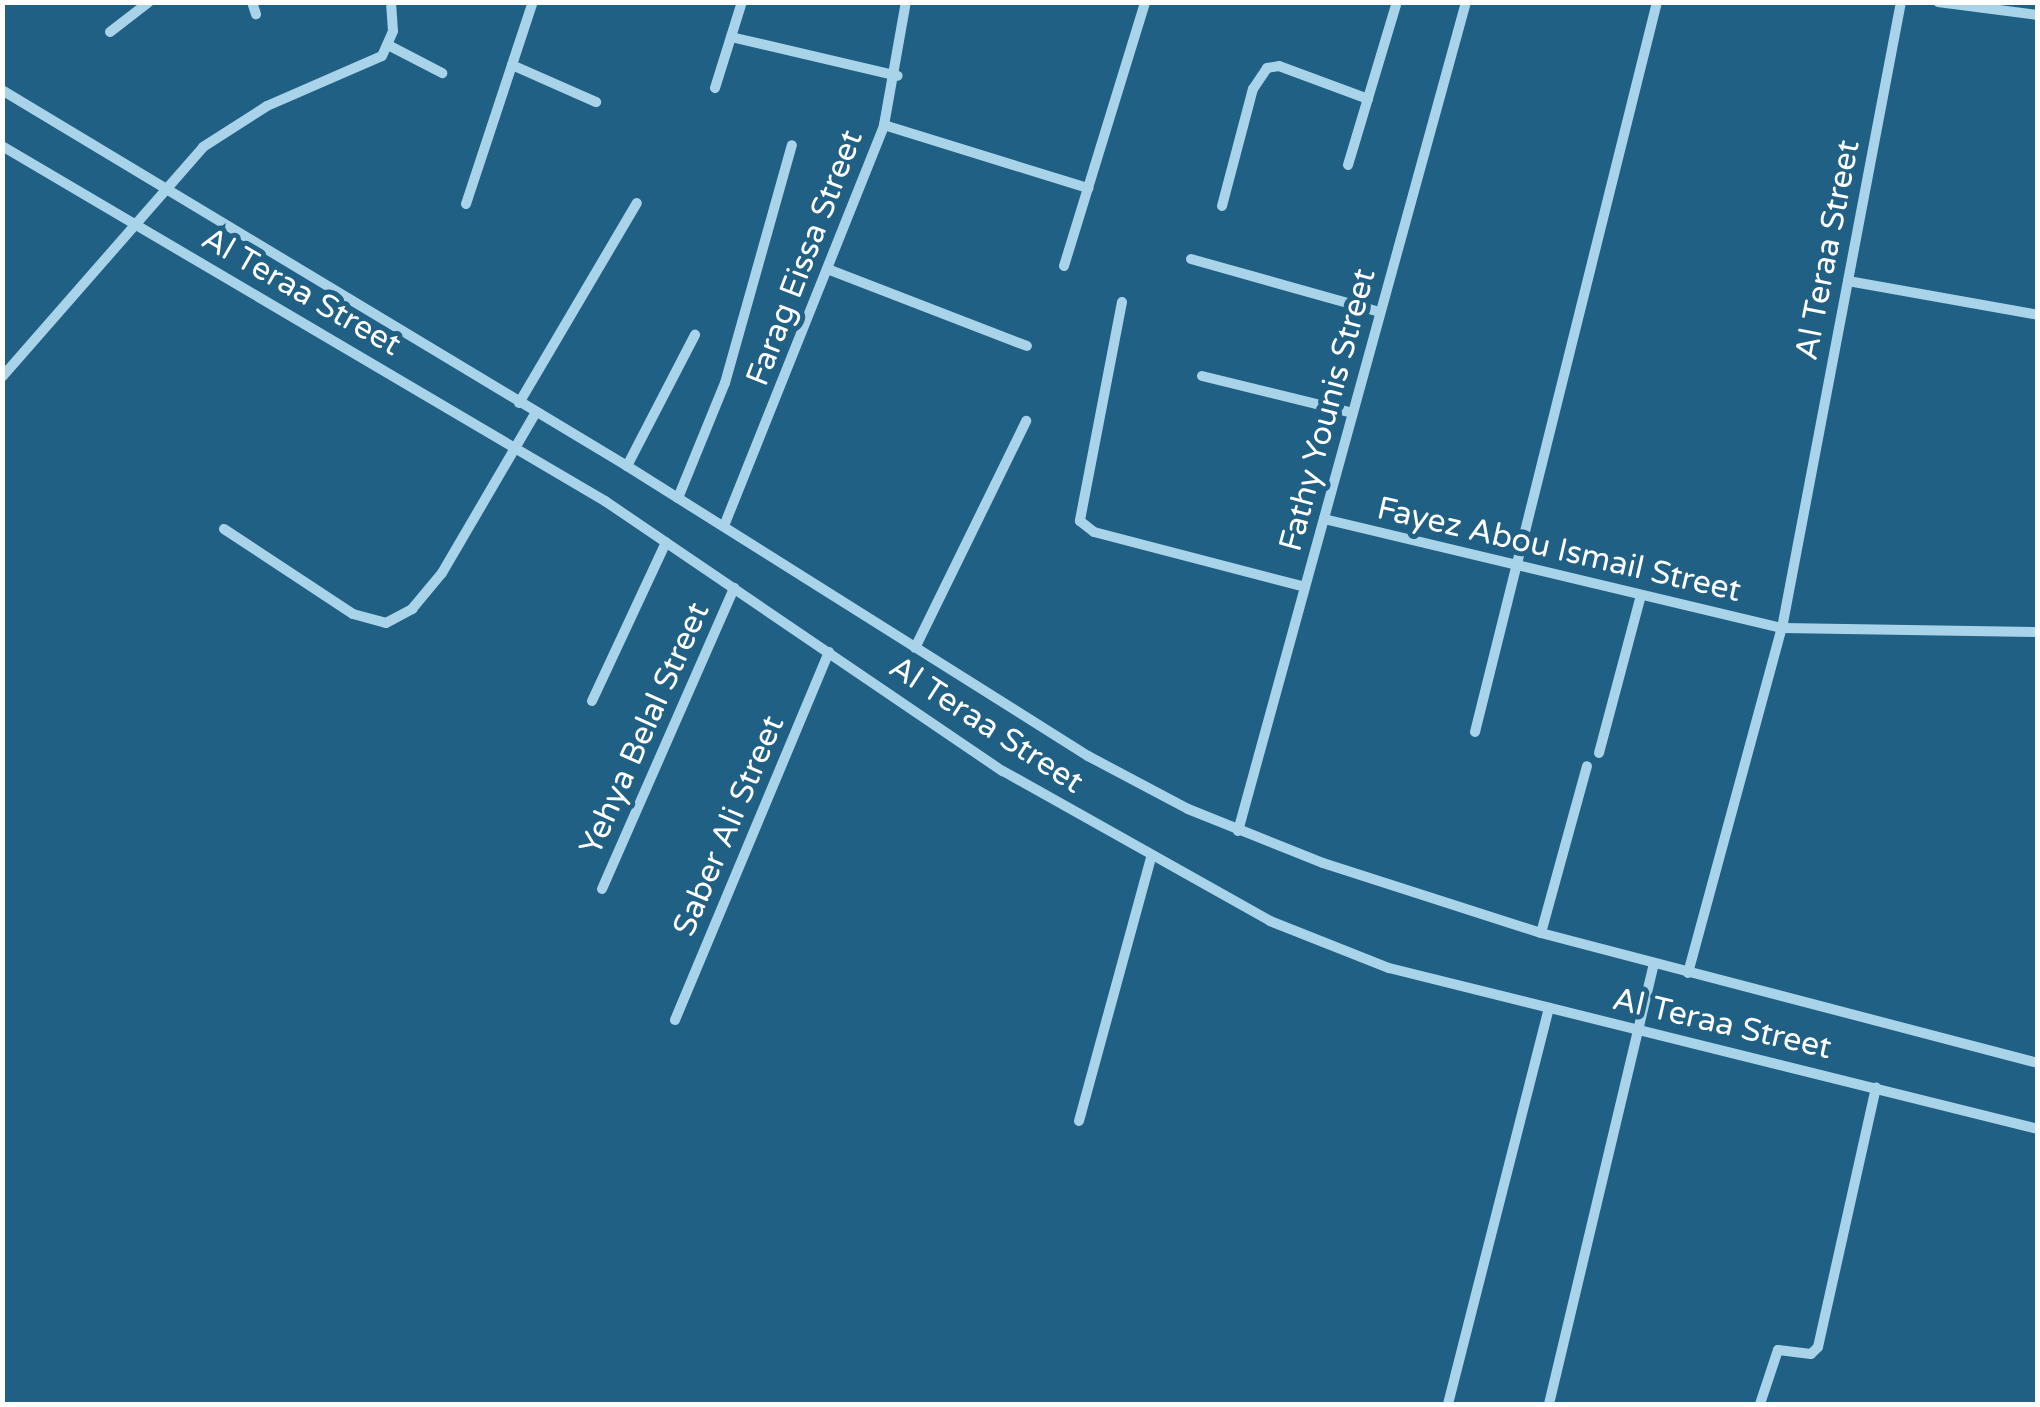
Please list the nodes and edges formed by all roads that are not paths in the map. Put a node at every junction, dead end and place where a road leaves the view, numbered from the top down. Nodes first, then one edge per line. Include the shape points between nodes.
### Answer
1 (149, 2) edge
2 (390, 2) edge
3 (533, 2) edge
4 (742, 2) edge
5 (906, 2) edge
6 (1145, 2) edge
7 (1397, 2) edge
8 (1466, 2) edge
9 (1657, 2) edge
10 (1901, 2) edge
11 (1938, 2) edge
12 (2038, 16) edge
13 (110, 32) dead end
14 (731, 38) junction
15 (390, 46) junction
16 (512, 64) junction
17 (442, 73) dead end
18 (898, 76) junction
19 (715, 88) dead end
20 (2, 90) edge
21 (1368, 99) junction
22 (596, 102) dead end
23 (884, 125) junction
24 (792, 144) dead end
25 (2, 146) edge
26 (1348, 166) dead end
27 (166, 187) junction
28 (1088, 188) junction
29 (637, 203) dead end
30 (466, 204) dead end
31 (1222, 206) dead end
32 (134, 224) junction
33 (1191, 259) dead end
34 (1064, 266) dead end
35 (830, 270) junction
36 (1848, 281) junction
37 (1122, 302) dead end
38 (1380, 312) junction
39 (2038, 316) edge
40 (695, 335) dead end
41 (1027, 346) dead end
42 (1202, 376) dead end
43 (2, 377) edge
44 (519, 403) junction
45 (1353, 413) junction
46 (536, 414) junction
47 (1026, 422) dead end
48 (515, 447) junction
49 (627, 466) junction
50 (678, 498) junction
51 (1324, 520) junction
52 (724, 526) junction
53 (224, 529) dead end
54 (666, 542) junction
55 (1512, 564) junction
56 (1305, 587) junction
57 (734, 588) junction
58 (1641, 595) junction
59 (1782, 628) junction
60 (2038, 632) edge
61 (914, 648) junction
62 (829, 652) junction
63 (592, 701) dead end
64 (1474, 732) dead end
65 (1600, 753) dead end
66 (1586, 766) dead end
67 (1238, 831) junction
68 (1151, 858) junction
69 (602, 889) dead end
70 (1541, 933) junction
71 (1654, 964) junction
72 (1688, 973) junction
73 (1549, 1008) junction
74 (675, 1020) dead end
75 (1636, 1031) junction
76 (2038, 1063) edge
77 (1876, 1087) junction
78 (1079, 1121) dead end
79 (2038, 1130) edge
80 (1448, 1404) edge
81 (1550, 1404) edge
82 (1760, 1404) edge

1 - 13 street
2 - 15 street
3 - 16 street
4 - 14 street
5 - 18 street, Farag Eissa Street
6 - 28 street
7 - 21 street
8 - 38 street, Fathy Younis Street
9 - 55 street
10 - 36 street, Al Teraa Street
11 - 12 street
14 - 18 street
14 - 19 street
15 - 17 street
15 - 27 street via 382,56 236,123
16 - 22 street
16 - 30 street
18 - 23 street, Farag Eissa Street
20 - 27 street, Al Teraa Street
21 - 26 street
21 - 31 street via 1279,66 1267,68 1253,88
23 - 28 street
23 - 35 street, Farag Eissa Street
24 - 50 street via 731,366
25 - 32 street, Al Teraa Street
27 - 32 street
27 - 44 street, Al Teraa Street
28 - 34 street
29 - 44 street
32 - 43 street
32 - 48 street, Al Teraa Street
33 - 38 street
35 - 41 street
35 - 52 street, Farag Eissa Street
36 - 39 street
36 - 59 street, Al Teraa Street
37 - 56 street via 1080,521 1094,532
38 - 45 street, Fathy Younis Street
40 - 49 street
42 - 45 street
44 - 46 street, Al Teraa Street
45 - 51 street, Fathy Younis Street
46 - 48 street
46 - 49 street, Al Teraa Street
47 - 61 street
48 - 53 street via 442,574 412,609 386,623 354,614
48 - 54 street, Al Teraa Street
49 - 50 street, Al Teraa Street
50 - 52 street, Al Teraa Street
51 - 55 street, Fayez Abou Ismail Street
51 - 56 street, Fathy Younis Street
52 - 61 street, Al Teraa Street
54 - 57 street, Al Teraa Street
54 - 63 street
55 - 58 street, Fayez Abou Ismail Street
55 - 64 street
56 - 67 street, Fathy Younis Street
57 - 62 street, Al Teraa Street
57 - 69 street, Yehya Belal Street
58 - 59 street, Fayez Abou Ismail Street
58 - 65 street
59 - 60 street, Fayez Abou Ismail Street
59 - 72 street, Al Teraa Street
61 - 67 street, Al Teraa Street via 1088,756
62 - 68 street, Al Teraa Street via 1004,771
62 - 74 street, Saber Ali Street
66 - 70 street
67 - 70 street, Al Teraa Street
68 - 73 street, Al Teraa Street via 1270,921 1389,968
68 - 78 street
70 - 71 street, Al Teraa Street
71 - 72 street, Al Teraa Street
71 - 75 street
72 - 76 street, Al Teraa Street
73 - 75 street, Al Teraa Street
73 - 80 street
75 - 77 street, Al Teraa Street
75 - 81 street
77 - 79 street, Al Teraa Street
77 - 82 street via 1818,1347 1811,1354 1778,1350

